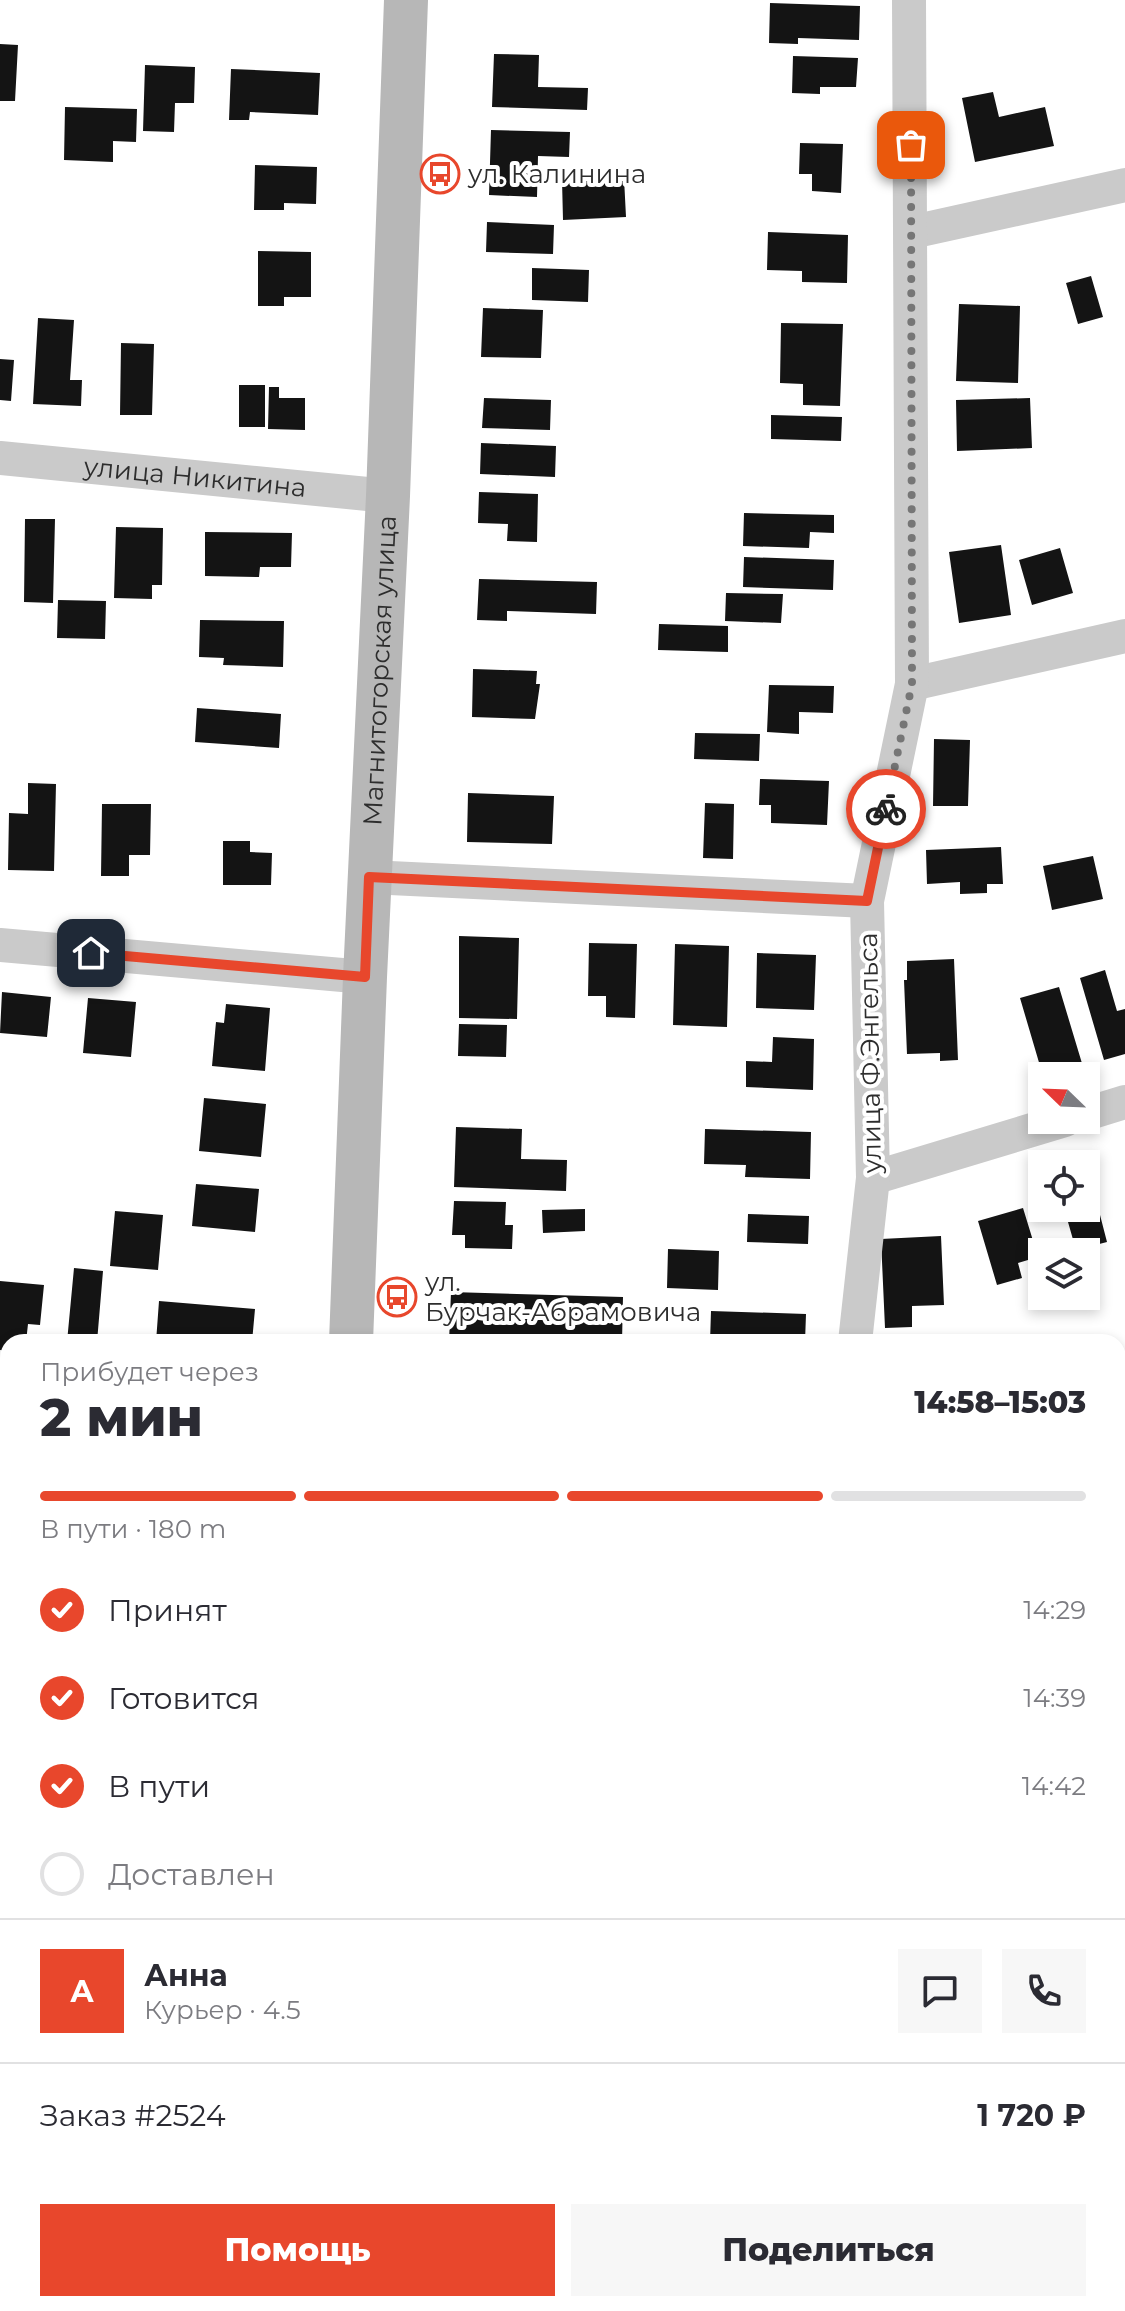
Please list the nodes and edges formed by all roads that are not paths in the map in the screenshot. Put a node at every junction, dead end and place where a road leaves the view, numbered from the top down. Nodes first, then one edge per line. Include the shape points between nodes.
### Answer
1 (406, 0) edge
2 (909, 0) edge
3 (1125, 185) edge
4 (912, 232) junction
5 (0, 458) edge
6 (388, 496) junction
7 (1125, 636) edge
8 (912, 684) junction
9 (369, 877) junction
10 (867, 901) junction
11 (0, 945) edge
12 (365, 977) junction
13 (1125, 1102) edge
14 (1100, 1110) edge
15 (1028, 1131) edge
16 (873, 1178) junction
17 (351, 1334) edge
18 (856, 1334) edge

1 - 6 street, Магнитогорская улица
2 - 4 street, улица Ф.Энгельса
3 - 4 street
4 - 8 street, улица Ф.Энгельса
5 - 6 street, улица Никитина
6 - 9 street, Магнитогорская улица
7 - 8 street
8 - 10 street, улица Ф.Энгельса
9 - 10 street
9 - 12 street, Магнитогорская улица
10 - 16 street, улица Ф.Энгельса
11 - 12 street
12 - 17 street, Магнитогорская улица
13 - 14 street
15 - 16 street
16 - 18 street, улица Ф.Энгельса

